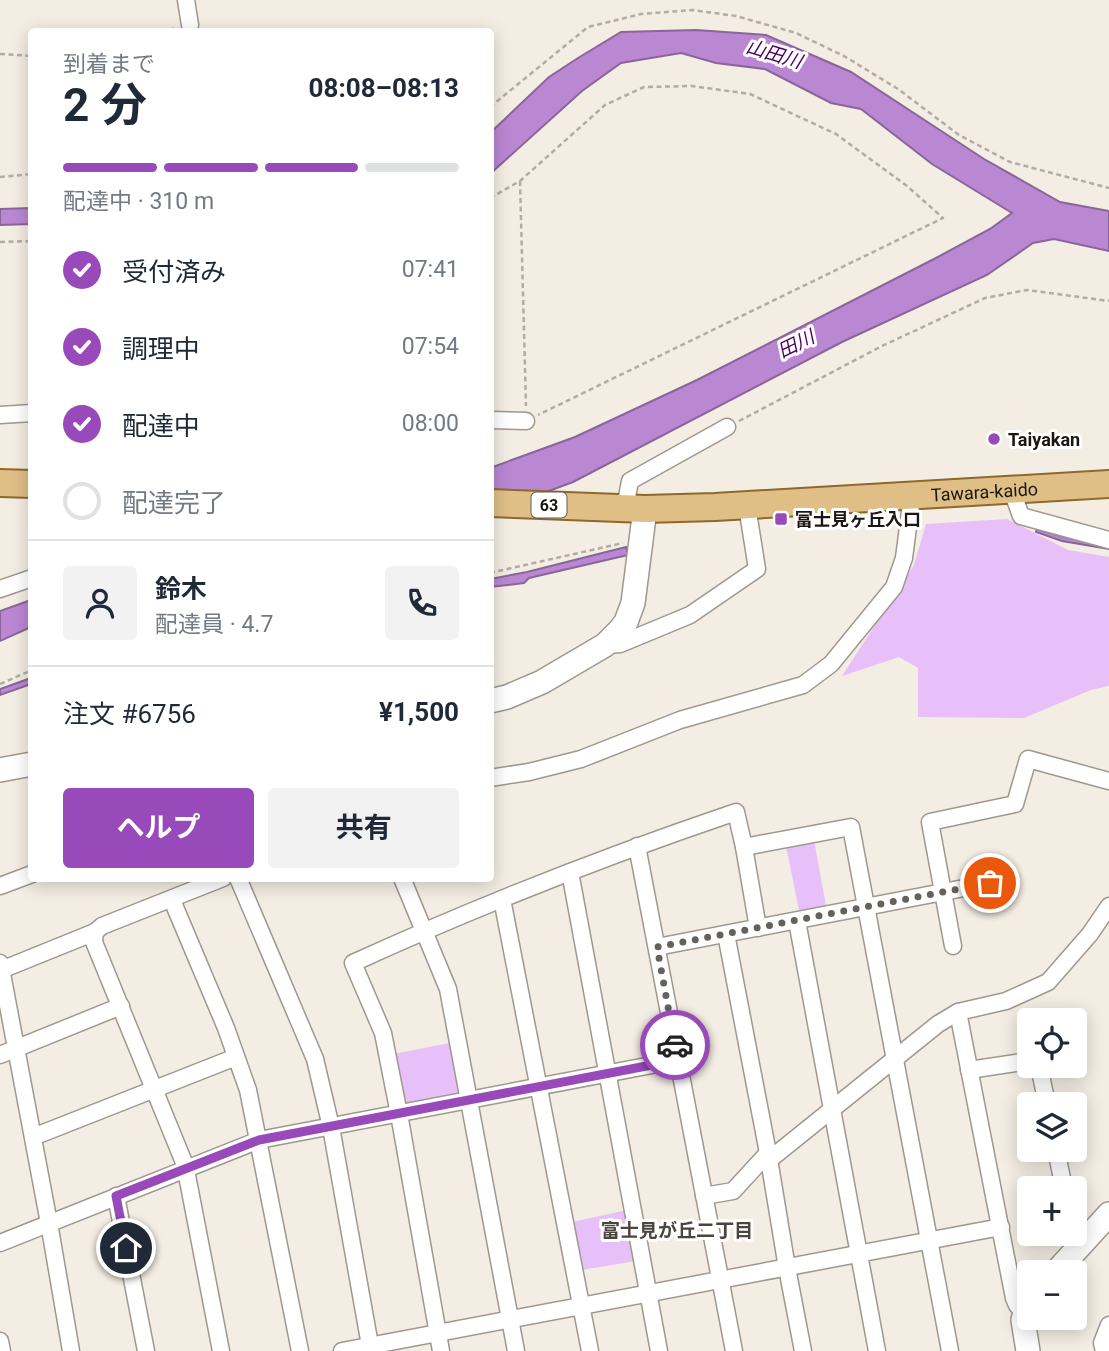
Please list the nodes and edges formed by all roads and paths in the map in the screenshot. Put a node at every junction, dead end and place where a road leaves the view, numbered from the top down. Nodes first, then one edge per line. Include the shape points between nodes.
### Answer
1 (186, 0) edge
2 (190, 25) dead end
3 (0, 54) edge
4 (28, 56) edge
5 (494, 104) edge
6 (28, 174) edge
7 (0, 177) edge
8 (520, 181) junction
9 (1109, 188) edge
10 (494, 196) edge
11 (28, 241) edge
12 (0, 242) edge
13 (1109, 301) edge
14 (28, 413) edge
15 (0, 415) edge
16 (494, 420) edge
17 (526, 421) junction
18 (727, 427) joint
19 (0, 483) edge
20 (28, 484) edge
21 (1109, 484) edge
22 (1012, 491) junction
23 (912, 496) junction
24 (494, 503) edge
25 (747, 506) junction
26 (626, 508) junction
27 (641, 539) junction
28 (1109, 540) edge
29 (494, 572) edge
30 (28, 579) edge
31 (0, 589) edge
32 (605, 645) junction
33 (28, 672) edge
34 (0, 684) edge
35 (494, 700) edge
36 (28, 765) edge
37 (0, 770) edge
38 (494, 777) edge
39 (1109, 781) edge
40 (638, 846) junction
41 (744, 847) junction
42 (570, 872) junction
43 (28, 876) edge
44 (214, 882) edge
45 (240, 882) edge
46 (404, 882) edge
47 (990, 883) dead end
48 (0, 886) edge
49 (942, 893) junction
50 (172, 900) junction
51 (502, 900) junction
52 (1109, 906) edge
53 (867, 908) junction
54 (797, 921) junction
55 (758, 928) junction
56 (424, 931) junction
57 (95, 932) junction
58 (726, 934) junction
59 (953, 946) dead end
60 (657, 947) junction
61 (1, 966) edge
62 (121, 1006) junction
63 (958, 1012) junction
64 (16, 1048) junction
65 (0, 1055) edge
66 (236, 1057) junction
67 (894, 1058) junction
68 (678, 1060) junction
69 (1017, 1063) edge
70 (969, 1070) junction
71 (608, 1074) junction
72 (540, 1087) junction
73 (155, 1089) junction
74 (469, 1101) junction
75 (833, 1110) junction
76 (399, 1114) junction
77 (331, 1127) junction
78 (33, 1137) junction
79 (259, 1140) junction
80 (769, 1156) junction
81 (186, 1169) junction
82 (116, 1196) junction
83 (704, 1196) junction
84 (1109, 1214) edge
85 (49, 1223) junction
86 (1001, 1227) junction
87 (1087, 1232) edge
88 (930, 1241) junction
89 (0, 1243) edge
90 (859, 1254) junction
91 (787, 1268) junction
92 (720, 1280) junction
93 (648, 1294) junction
94 (1017, 1305) edge
95 (582, 1306) junction
96 (510, 1320) junction
97 (1109, 1325) edge
98 (1024, 1330) edge
99 (437, 1333) junction
100 (0, 1341) edge
101 (371, 1348) edge
102 (2, 1351) edge
103 (71, 1351) edge
104 (146, 1351) edge
105 (220, 1351) edge
106 (300, 1351) edge
107 (342, 1351) edge
108 (441, 1351) edge
109 (516, 1351) edge
110 (590, 1351) edge
111 (659, 1351) edge
112 (734, 1351) edge
113 (803, 1351) edge
114 (877, 1351) edge
115 (950, 1351) edge
116 (1028, 1351) edge
117 (1104, 1351) edge

1 - 2 street
3 - 4 path
5 - 9 path via 588,27 641,14 692,10 736,16 796,33 844,56 959,135 1010,162
6 - 7 path
8 - 10 path
8 - 17 path
8 - 17 path via 605,105 644,87 692,86 750,94 836,134 943,218
11 - 12 path
13 - 18 path via 1027,290 985,298
14 - 15 street
16 - 17 street
18 - 26 street via 630,481
19 - 20 main road
21 - 22 main road, Tawara-kaido / 63
22 - 23 main road, Tawara-kaido / 63
22 - 28 street via 1021,516
23 - 25 main road, Tawara-kaido / 63
23 - 38 street via 904,558 894,587 831,664 803,685 680,720 581,759
24 - 26 main road, 63
25 - 26 main road, Tawara-kaido / 63
25 - 32 street via 757,569 690,615
26 - 27 street
27 - 29 path
27 - 32 street via 630,612
30 - 31 street
32 - 35 street via 542,682
33 - 34 path
36 - 37 street
39 - 49 street via 1028,759 1015,804 930,822
40 - 41 street via 736,812
40 - 42 street
40 - 60 street
41 - 53 street via 851,827
41 - 55 street
42 - 51 street
42 - 71 street
43 - 48 street
44 - 50 street
45 - 77 street via 315,1059
46 - 56 street
47 - 49 street
49 - 53 street
49 - 59 street
50 - 57 street
50 - 66 street
51 - 56 street
51 - 72 street
52 - 63 street via 1048,982 1006,1001
53 - 54 street
53 - 67 street
54 - 55 street
54 - 75 street
55 - 58 street
56 - 74 street via 448,989
56 - 76 street via 353,963 383,1033
57 - 61 street
57 - 62 street via 94,942
58 - 60 street
58 - 80 street
60 - 68 street
61 - 64 street
62 - 64 street
62 - 73 street
63 - 67 street
63 - 70 street
64 - 65 street
64 - 78 street
66 - 73 street
66 - 79 street
67 - 75 street
67 - 88 street
68 - 71 street
68 - 83 street
69 - 70 street
70 - 86 street
71 - 72 street
71 - 93 street
72 - 74 street
72 - 95 street
73 - 78 street
73 - 81 street
74 - 76 street
74 - 96 street
75 - 80 street
75 - 90 street
76 - 77 street
76 - 99 street
77 - 79 street
77 - 101 street
78 - 85 street
79 - 81 street
79 - 106 street
80 - 83 street via 733,1191
80 - 91 street
81 - 82 street
81 - 105 street
82 - 85 street
82 - 104 street
83 - 92 street
84 - 87 street
85 - 89 street
85 - 103 street
86 - 88 street
86 - 94 street
88 - 90 street
88 - 115 street
90 - 91 street
90 - 114 street
91 - 92 street
91 - 113 street
92 - 93 street
92 - 112 street
93 - 95 street
93 - 111 street
95 - 96 street
95 - 110 street
96 - 99 street
96 - 109 street
97 - 117 street
98 - 116 street
99 - 101 street
99 - 108 street
100 - 102 street
101 - 107 street

